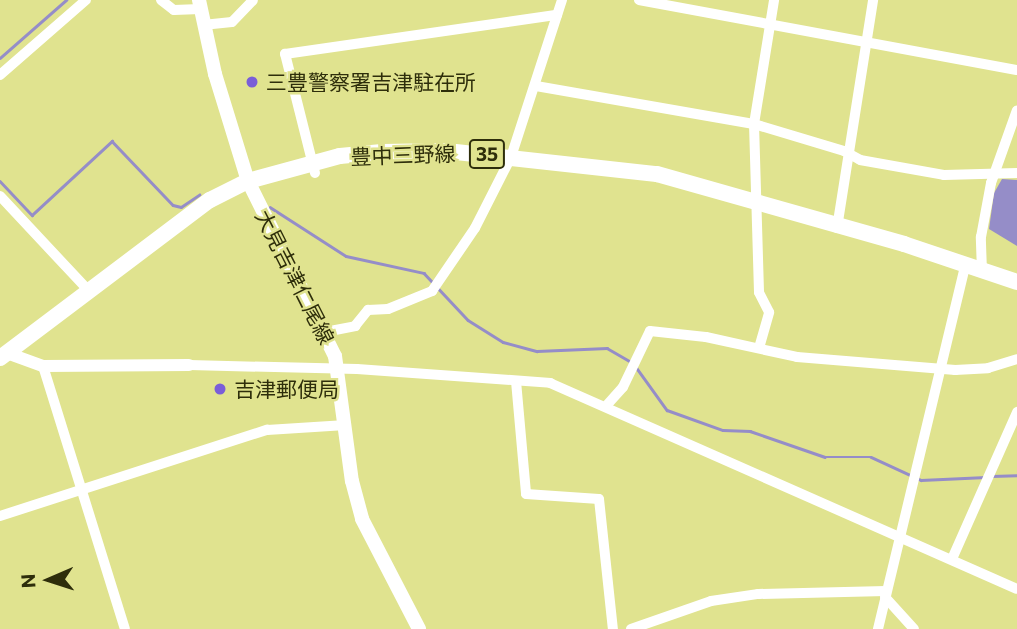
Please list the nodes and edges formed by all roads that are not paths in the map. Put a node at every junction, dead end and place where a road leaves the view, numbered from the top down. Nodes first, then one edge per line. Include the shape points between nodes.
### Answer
1 (86, 0) edge
2 (161, 0) edge
3 (253, 0) edge
4 (562, 0) edge
5 (639, 0) edge
6 (774, 0) edge
7 (873, 0) edge
8 (200, 4) edge
9 (557, 15) junction
10 (770, 23) junction
11 (204, 25) junction
12 (869, 43) junction
13 (1017, 69) edge
14 (0, 75) edge
15 (536, 86) junction
16 (1017, 110) edge
17 (754, 124) junction
18 (850, 154) junction
19 (511, 156) junction
20 (313, 168) junction
21 (994, 170) junction
22 (1017, 173) edge
23 (248, 181) junction
24 (0, 196) edge
25 (756, 200) junction
26 (837, 228) junction
27 (965, 267) junction
28 (982, 272) junction
29 (1017, 282) edge
30 (88, 290) junction
31 (325, 332) junction
32 (759, 348) junction
33 (4, 355) edge
34 (1017, 359) edge
35 (188, 365) joint
36 (43, 366) junction
37 (938, 367) junction
38 (339, 368) junction
39 (516, 381) junction
40 (606, 406) junction
41 (1017, 412) edge
42 (346, 425) junction
43 (80, 489) junction
44 (0, 516) edge
45 (898, 536) junction
46 (952, 559) junction
47 (1017, 589) edge
48 (885, 594) junction
49 (125, 629) edge
50 (418, 629) edge
51 (612, 629) edge
52 (631, 629) edge
53 (878, 629) edge
54 (914, 629) edge

1 - 14 street
2 - 8 street via 174,10
3 - 11 street via 232,22
4 - 9 street
5 - 10 street
6 - 10 street
7 - 12 street
8 - 11 main road, 大見吉津仁尾線
9 - 15 street
9 - 20 street via 285,54
10 - 12 street
10 - 17 street
11 - 23 main road, 大見吉津仁尾線
12 - 13 street
12 - 18 street
15 - 17 street
15 - 19 street
16 - 21 street
17 - 18 street
17 - 25 street
18 - 21 street via 860,160 944,175
18 - 26 street
19 - 20 main road, 豊中三野線 / 35 via 403,151
19 - 25 main road, 豊中三野線 / 35 via 633,169
19 - 31 street via 475,228 432,291 388,309 368,310 355,326
20 - 23 main road, 豊中三野線 / 35
21 - 22 street
21 - 28 street via 981,237
23 - 30 main road, 豊中三野線 / 35 via 176,222
23 - 31 main road, 大見吉津仁尾線
24 - 30 street
25 - 26 main road, 豊中三野線 / 35
25 - 32 street via 759,292 769,312
26 - 27 main road, 豊中三野線 / 35
27 - 28 main road, 豊中三野線 / 35
27 - 37 street
28 - 29 main road, 豊中三野線 / 35
30 - 33 main road, 豊中三野線 / 35
31 - 38 main road, 大見吉津仁尾線
32 - 37 street via 797,357
32 - 40 street via 650,331 623,387
33 - 36 street
34 - 37 street via 988,368
35 - 36 street
35 - 38 street
36 - 43 street
37 - 45 street
38 - 39 street
38 - 42 main road, 大見吉津仁尾線
39 - 40 street via 550,383
39 - 51 street via 526,494 599,499
40 - 45 street
41 - 46 street
42 - 43 street via 267,430
42 - 50 main road, 大見吉津仁尾線 via 362,519
43 - 44 street
43 - 49 street
45 - 46 street
45 - 48 street
46 - 47 street
48 - 52 street via 758,594 711,601
48 - 53 street
48 - 54 street

